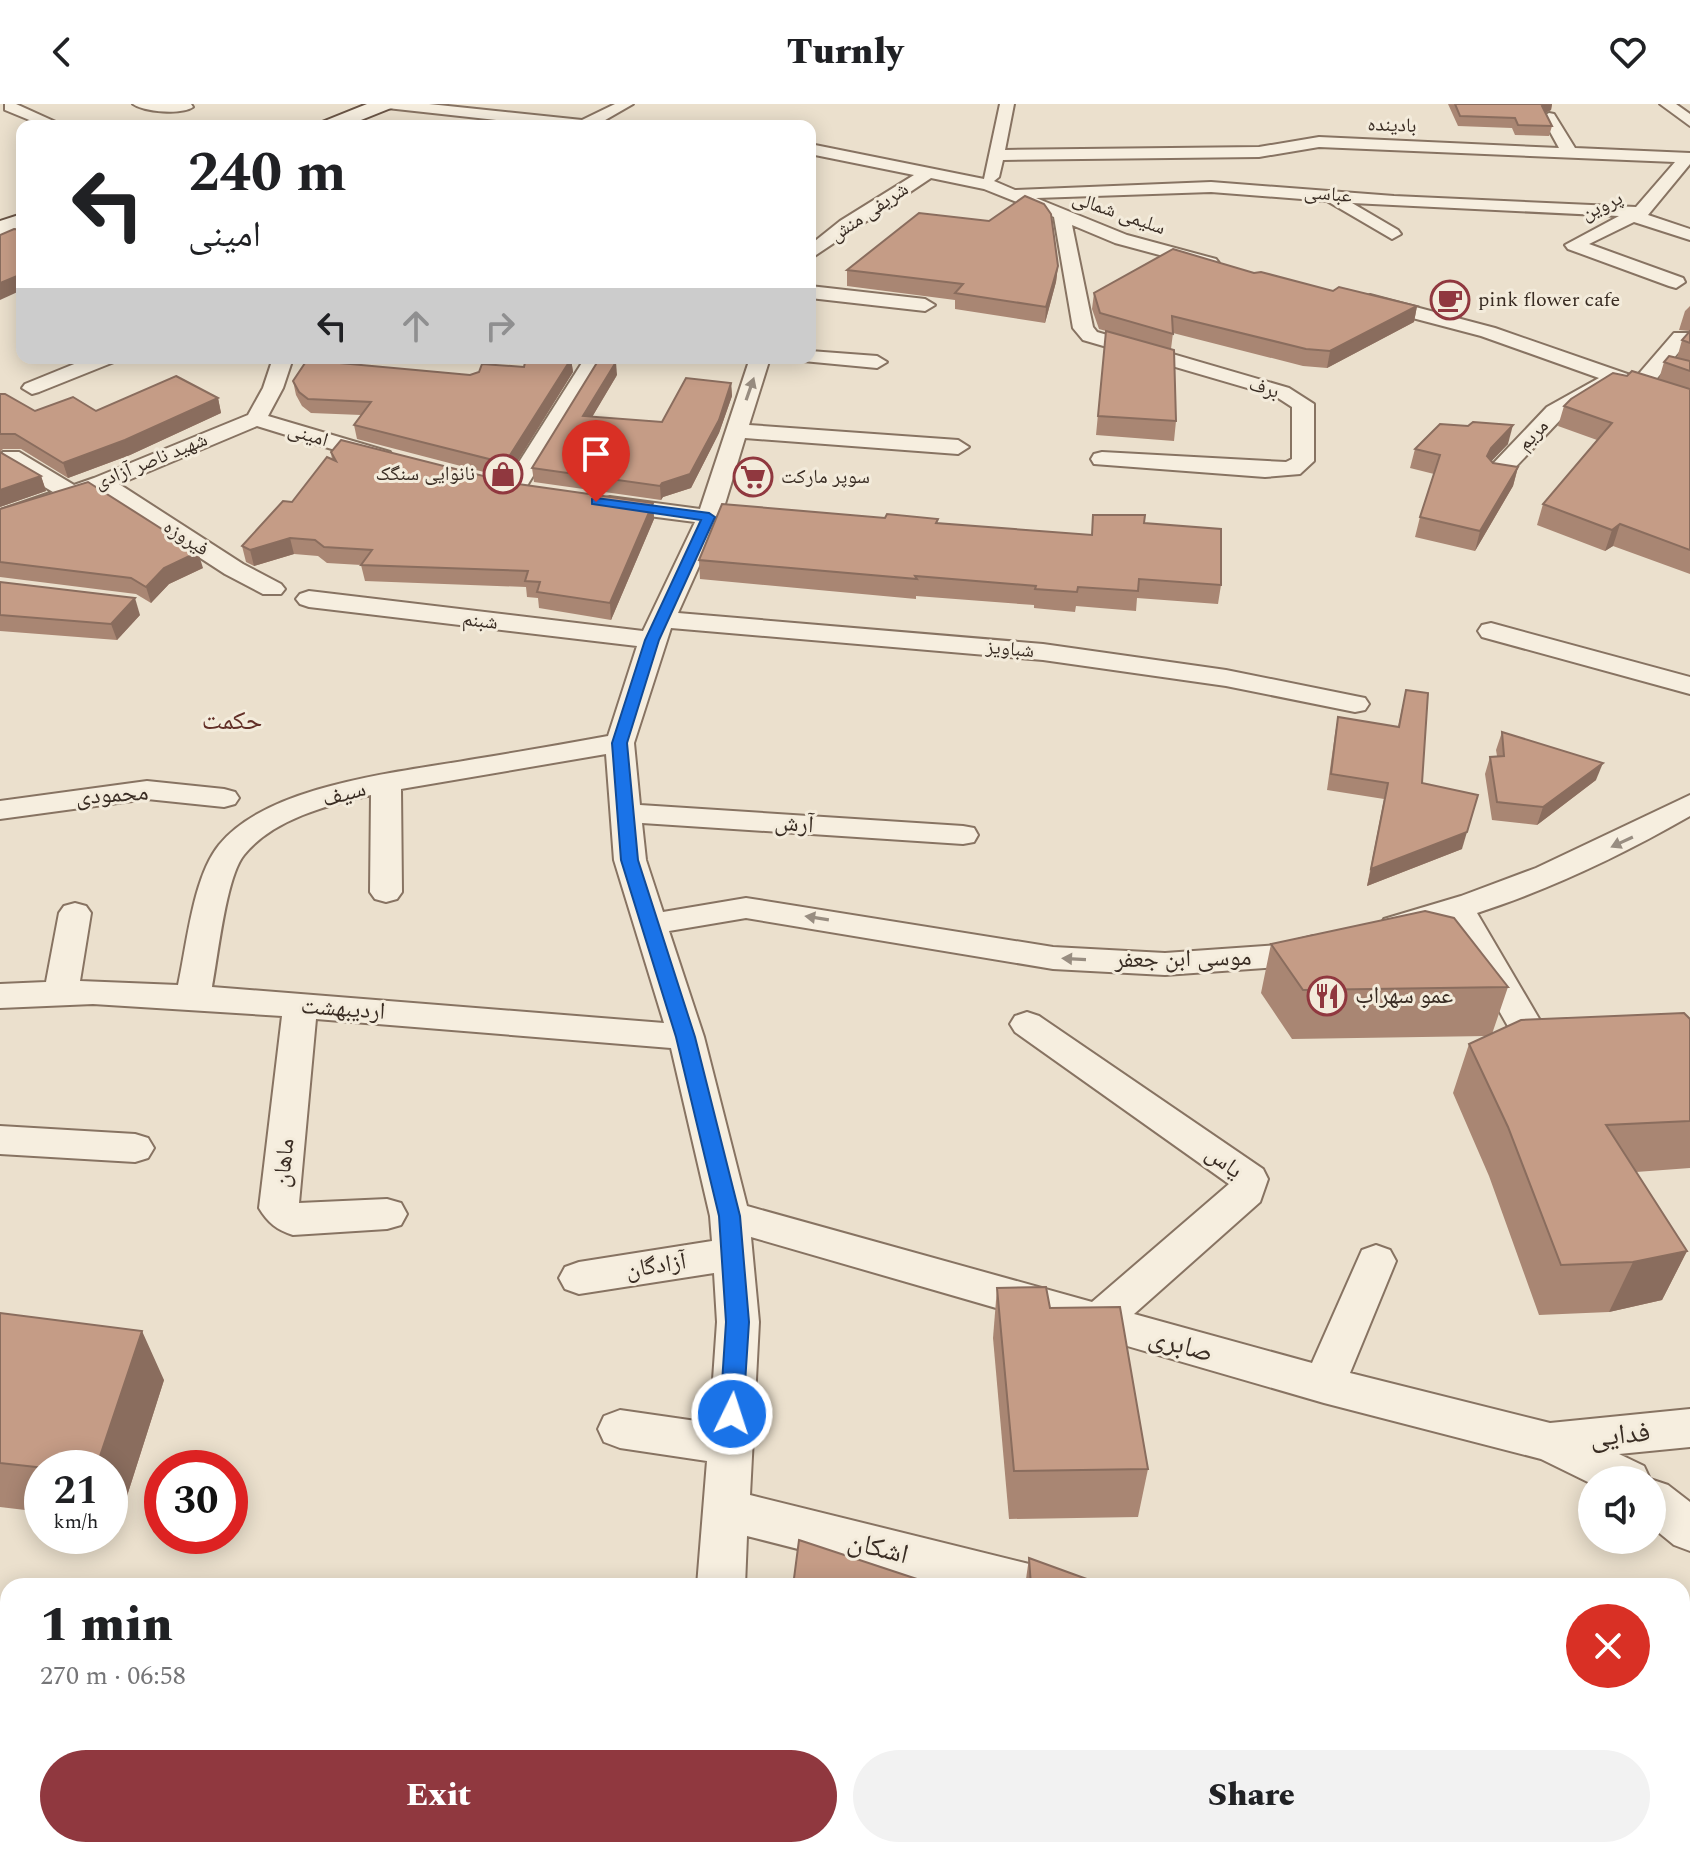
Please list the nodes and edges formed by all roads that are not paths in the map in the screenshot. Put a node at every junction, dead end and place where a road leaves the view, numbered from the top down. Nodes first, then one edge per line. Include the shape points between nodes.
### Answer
1 (140, 104) edge
2 (385, 104) edge
3 (626, 104) edge
4 (1007, 104) edge
5 (1667, 104) edge
6 (11, 107) edge
7 (186, 107) dead end
8 (1549, 117) edge
9 (43, 120) edge
10 (344, 120) edge
11 (537, 120) edge
12 (594, 120) edge
13 (1690, 121) edge
14 (816, 150) edge
15 (1570, 153) junction
16 (997, 155) junction
17 (1689, 158) edge
18 (929, 172) junction
19 (989, 185) junction
20 (1014, 194) junction
21 (1327, 194) junction
22 (1638, 214) junction
23 (1062, 217) junction
24 (1392, 234) dead end
25 (1690, 235) edge
26 (816, 249) edge
27 (1222, 265) edge
28 (1676, 282) dead end
29 (816, 293) edge
30 (1350, 296) edge
31 (925, 305) edge
32 (1681, 337) edge
33 (816, 357) edge
34 (877, 362) dead end
35 (92, 364) edge
36 (287, 364) edge
37 (591, 364) edge
38 (758, 364) edge
39 (1658, 364) junction
40 (1679, 370) edge
41 (1614, 376) junction
42 (1640, 385) junction
43 (32, 388) dead end
44 (1690, 403) edge
45 (256, 419) junction
46 (736, 431) junction
47 (958, 447) dead end
48 (11, 457) edge
49 (1102, 459) dead end
50 (399, 461) edge
51 (1496, 474) edge
52 (102, 483) junction
53 (486, 483) edge
54 (514, 489) junction
55 (71, 493) junction
56 (545, 494) edge
57 (592, 501) edge
58 (709, 517) junction
59 (0, 518) edge
60 (272, 589) dead end
61 (309, 599) dead end
62 (656, 630) junction
63 (1491, 631) dead end
64 (1690, 686) edge
65 (1355, 704) dead end
66 (620, 743) junction
67 (386, 783) junction
68 (224, 798) dead end
69 (1690, 804) edge
70 (0, 810) edge
71 (626, 813) junction
72 (963, 835) dead end
73 (386, 892) dead end
74 (1459, 910) junction
75 (75, 913) dead end
76 (651, 924) junction
77 (61, 994) junction
78 (0, 996) edge
79 (193, 997) junction
80 (300, 1006) junction
81 (1027, 1024) dead end
82 (686, 1037) junction
83 (1540, 1051) edge
84 (0, 1140) edge
85 (135, 1148) dead end
86 (387, 1214) dead end
87 (731, 1235) junction
88 (1376, 1261) dead end
89 (579, 1278) dead end
90 (1097, 1322) junction
91 (1324, 1385) junction
92 (1690, 1428) edge
93 (620, 1429) dead end
94 (1550, 1442) junction
95 (730, 1445) junction
96 (1599, 1466) edge
97 (726, 1510) junction
98 (1666, 1510) edge
99 (1690, 1530) edge
100 (722, 1578) edge
101 (997, 1578) edge

1 - 7 street
2 - 10 main road
2 - 11 street
3 - 12 street
4 - 16 street
5 - 13 street
6 - 9 street
8 - 15 street
14 - 18 street, سلیمی شمالی
15 - 16 street, بادینده via 1308,142 1259,152
15 - 17 street, بادینده
16 - 19 street
17 - 22 street, پروین
18 - 19 street, سلیمی شمالی
18 - 26 street, شریفی منش
19 - 20 street, سلیمی شمالی
20 - 21 street, عباسی via 1211,187
20 - 23 street, سلیمی شمالی
21 - 22 street, عباسی
21 - 24 street
22 - 25 street, عباسی
22 - 28 street, پروین via 1574,245
23 - 27 street, سلیمی شمالی via 1151,248
23 - 49 street, برف via 1083,328 1090,336 1282,392 1303,404 1303,461 1292,469
29 - 31 street
30 - 41 street via 1488,332
32 - 39 street
33 - 34 street
35 - 43 street
36 - 45 street, امینی
37 - 54 street
46 -> 38 street
39 - 40 street
39 - 42 street
41 - 42 street
41 - 51 street, مریم via 1555,412
42 - 44 street
45 - 50 street, امینی
45 - 52 street, شهید ناصر آزادی
46 - 47 street
46 - 58 street
48 - 55 street
52 - 55 street, شهید ناصر آزادی
52 - 60 street, فیروزه
53 - 54 street
54 - 56 street
55 - 59 street, شهید ناصر آزادی
57 - 58 street
58 - 62 street
61 - 62 street, شبنم
62 - 65 street, شباویز via 1043,652 1226,678
62 - 66 street
63 - 64 street
66 - 67 street, سیف
66 - 71 street
67 - 73 street
67 - 79 street, سیف via 321,799 274,818 231,851 222,864
68 - 70 street, محمودی via 147,790
69 -> 74 street, موسی ابن جعفر via 1632,838
71 - 72 street, آرش
71 - 76 street via 630,860
74 -> 76 street, موسی ابن جعفر via 1278,956 1165,964 1053,958 746,908
74 - 83 street
75 - 77 street
76 - 82 street
77 - 78 street, اردیبهشت
77 - 79 street, اردیبهشت
79 - 80 street, اردیبهشت
80 - 82 street, اردیبهشت
80 - 86 street, ماهان via 279,1208 293,1220
81 - 90 street, یاس via 1249,1179 1246,1192
82 - 87 street
84 - 85 street
87 - 89 street, آزادگان
87 - 90 street, صابری
87 - 95 street via 738,1322
88 - 91 street
90 - 91 street, صابری
91 - 94 street, صابری
92 - 94 street, فدایی
93 - 95 street
94 - 96 street, صابری
95 - 97 street
97 - 100 street
97 - 101 street, اشکان
98 - 99 street

